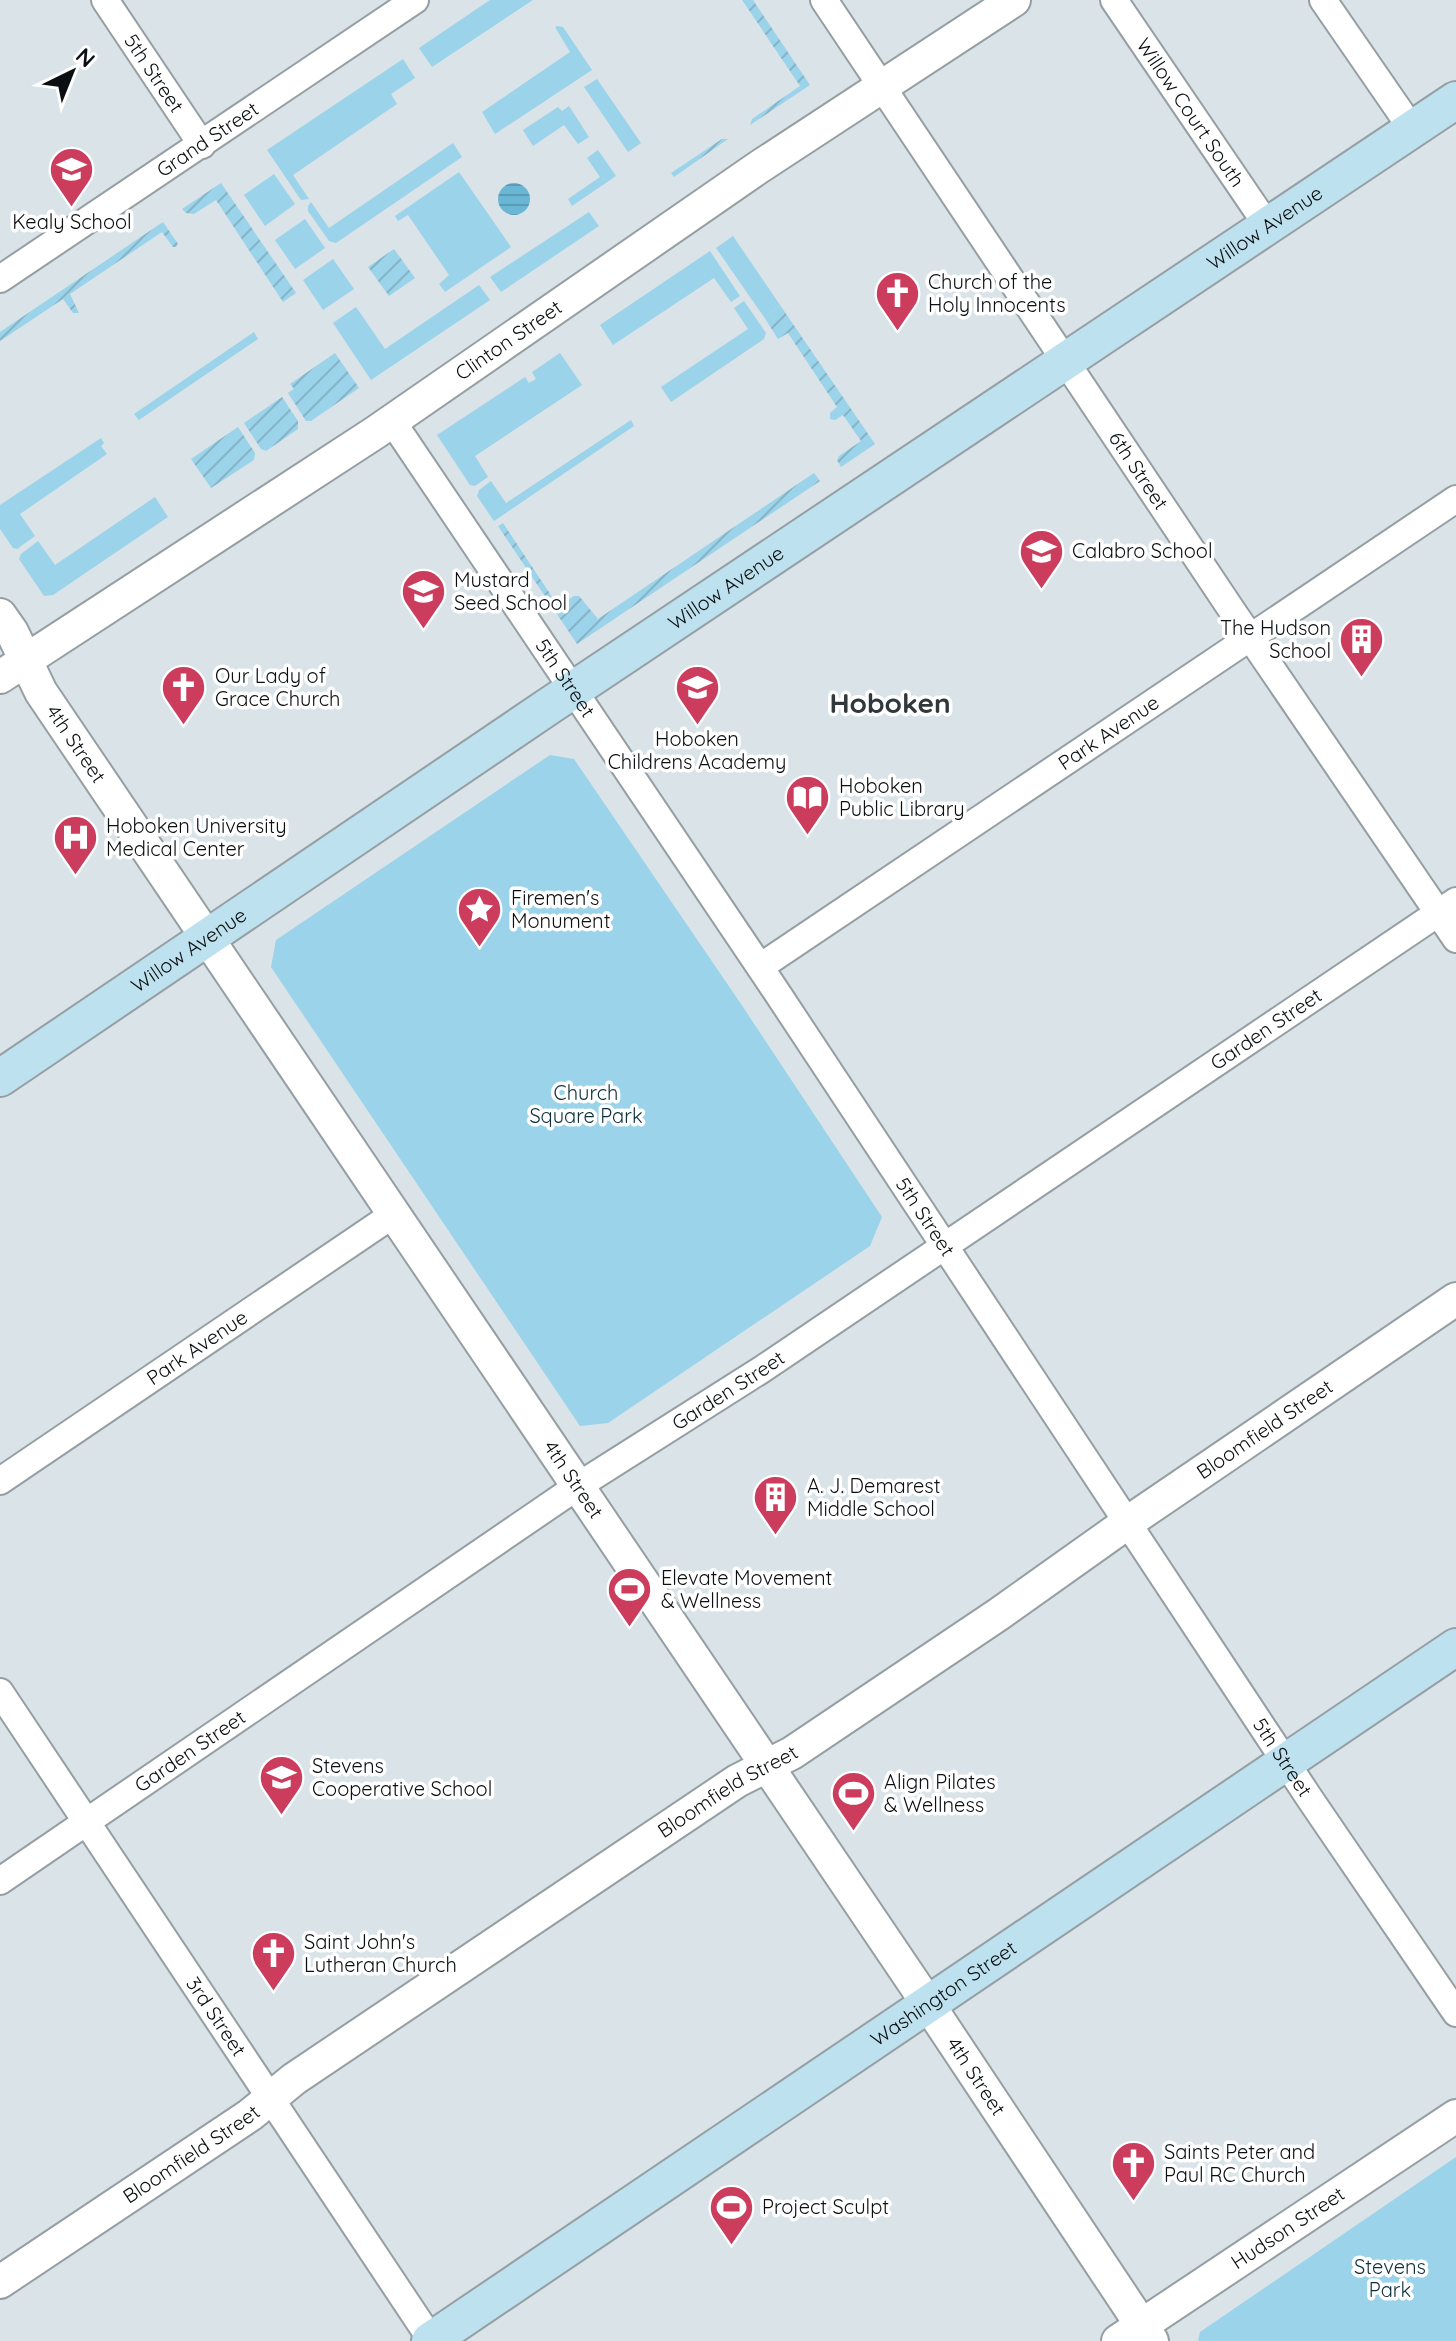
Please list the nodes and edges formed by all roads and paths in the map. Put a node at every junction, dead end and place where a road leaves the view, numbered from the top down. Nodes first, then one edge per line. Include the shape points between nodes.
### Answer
1 (105, 0) edge
2 (415, 0) edge
3 (824, 0) edge
4 (1014, 0) edge
5 (1114, 0) edge
6 (1323, 0) edge
7 (882, 87) junction
8 (1456, 100) edge
9 (1412, 129) junction
10 (202, 145) junction
11 (1267, 225) junction
12 (0, 279) edge
13 (1066, 360) junction
14 (392, 421) junction
15 (1456, 499) edge
16 (0, 615) edge
17 (1249, 636) junction
18 (13, 668) edge
19 (572, 691) junction
20 (1447, 907) edge
21 (209, 938) junction
22 (1456, 939) edge
23 (760, 967) junction
24 (0, 1078) edge
25 (394, 1214) junction
26 (946, 1246) junction
27 (1456, 1299) edge
28 (0, 1481) edge
29 (578, 1486) junction
30 (1127, 1523) junction
31 (1456, 1647) edge
32 (0, 1692) edge
33 (1286, 1763) junction
34 (765, 1766) junction
35 (88, 1821) junction
36 (0, 1881) edge
37 (928, 2004) junction
38 (1456, 2013) edge
39 (272, 2098) junction
40 (1456, 2116) edge
41 (0, 2282) edge
42 (1138, 2335) edge
43 (431, 2341) edge

1 - 10 street, 5th Street
2 - 10 street, Grand Street
3 - 7 street, 6th Street
4 - 7 street, Clinton Street
5 - 11 street, Willow Court South
6 - 9 street
7 - 13 street, 6th Street
7 - 14 street, Clinton Street
8 - 9 main road, Willow Avenue
9 - 11 main road, Willow Avenue
10 - 12 street, Grand Street
11 - 13 main road, Willow Avenue
13 - 17 street, 6th Street
13 - 19 main road, Willow Avenue
14 - 18 street, Clinton Street
14 - 19 street, 5th Street
15 - 17 street, Park Avenue
16 - 18 street, 4th Street
17 - 20 street, 6th Street
17 - 23 street, Park Avenue
18 - 21 street, 4th Street via 41,692
19 - 21 main road, Willow Avenue
19 - 23 street, 5th Street
20 - 22 street, 6th Street
20 - 26 street, Garden Street
21 - 24 main road, Willow Avenue
21 - 25 street, 4th Street
23 - 26 street, 5th Street
25 - 28 street, Park Avenue
25 - 29 street, 4th Street
26 - 29 street, Garden Street
26 - 30 street, 5th Street
27 - 30 street, Bloomfield Street
29 - 34 street, 4th Street
29 - 35 street, Garden Street
30 - 33 street, 5th Street
30 - 34 street, Bloomfield Street via 792,1753
31 - 33 main road, Washington Street
32 - 35 street, 3rd Street
33 - 37 main road, Washington Street
33 - 38 street, 5th Street
34 - 37 street, 4th Street
34 - 39 street, Bloomfield Street
35 - 36 street, Garden Street
35 - 39 street, 3rd Street
37 - 42 street, 4th Street
37 - 43 main road, Washington Street
39 - 41 street, Bloomfield Street
39 - 43 street, 3rd Street
40 - 42 street, Hudson Street

